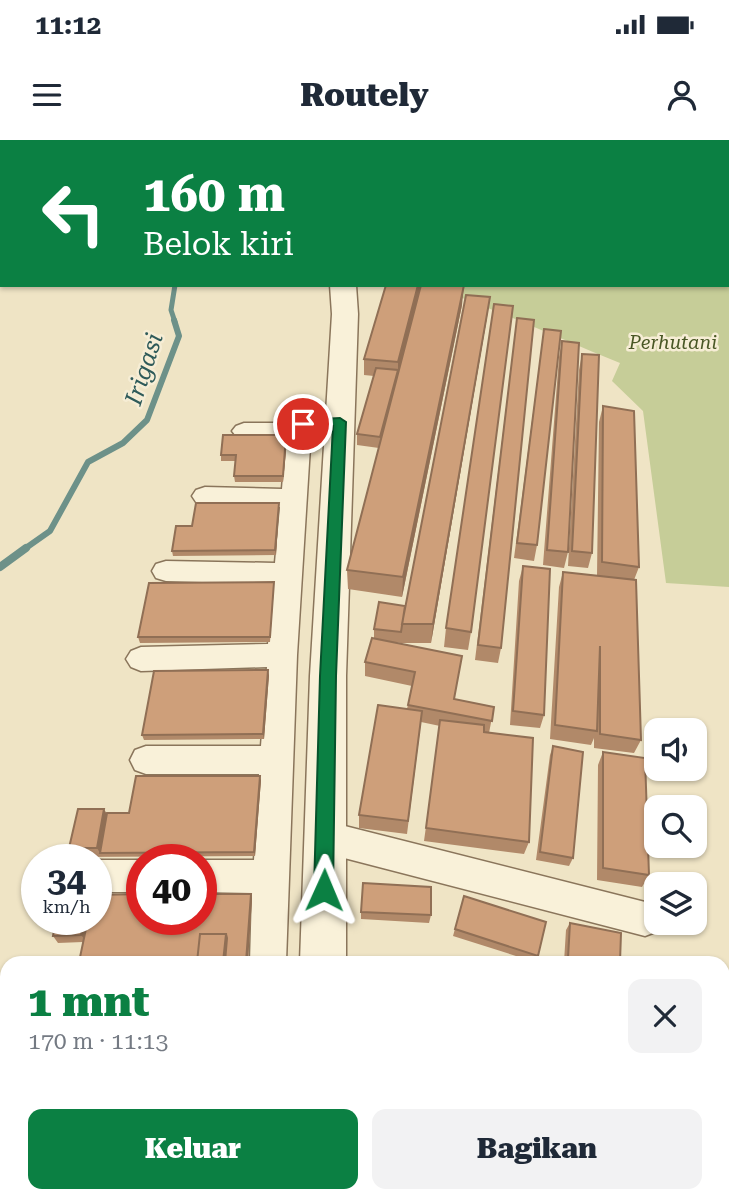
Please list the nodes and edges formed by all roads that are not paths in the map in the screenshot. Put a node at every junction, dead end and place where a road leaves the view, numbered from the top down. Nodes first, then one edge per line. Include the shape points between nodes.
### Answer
1 (343, 287) edge
2 (340, 422) junction
3 (244, 430) dead end
4 (299, 431) junction
5 (205, 496) dead end
6 (295, 498) junction
7 (166, 571) dead end
8 (289, 574) junction
9 (282, 655) junction
10 (141, 659) dead end
11 (146, 760) dead end
12 (278, 760) junction
13 (325, 837) junction
14 (217, 876) edge
15 (270, 877) junction
16 (644, 919) edge
17 (268, 956) edge
18 (323, 956) edge

1 - 2 street
2 - 4 street via 303,424
2 - 13 street
3 - 4 street
4 - 6 street
5 - 6 street
6 - 8 street
7 - 8 street
8 - 9 street
9 - 10 street
9 - 12 street
11 - 12 street
12 - 15 street
13 - 16 street
13 - 18 street
14 - 15 street
15 - 17 street

